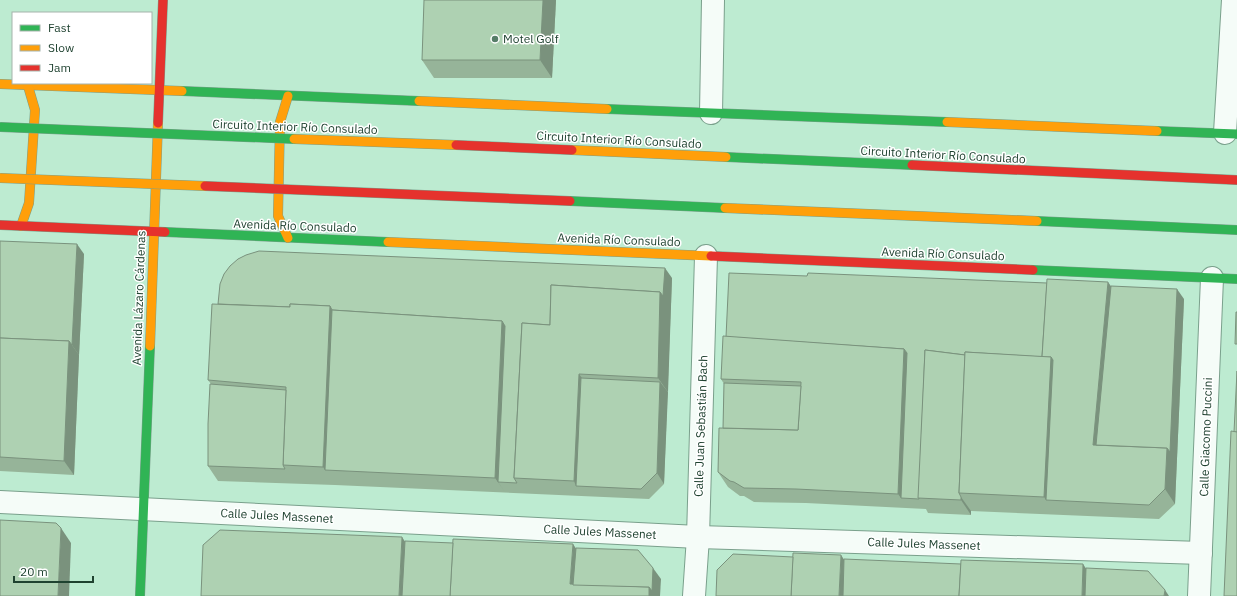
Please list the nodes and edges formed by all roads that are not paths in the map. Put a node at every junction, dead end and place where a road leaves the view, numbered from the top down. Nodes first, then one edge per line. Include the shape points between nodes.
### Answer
1 (163, 0) edge
2 (713, 0) edge
3 (1233, 0) edge
4 (0, 84) edge
5 (28, 86) junction
6 (160, 91) junction
7 (288, 96) junction
8 (711, 113) junction
9 (0, 127) edge
10 (1231, 134) edge
11 (0, 178) edge
12 (1237, 180) edge
13 (0, 225) edge
14 (21, 226) junction
15 (1237, 230) edge
16 (154, 232) junction
17 (288, 238) junction
18 (706, 256) junction
19 (1212, 278) junction
20 (1237, 279) edge
21 (0, 502) edge
22 (144, 509) junction
23 (698, 537) junction
24 (1201, 553) junction
25 (140, 596) edge
26 (694, 596) edge
27 (1199, 596) edge

1 - 6 main road, Avenida Lázaro Cárdenas
2 - 8 street
3 - 10 street
4 - 5 main road
5 - 6 main road
5 - 14 main road via 35,110 29,203
6 - 7 main road
6 - 16 main road, Avenida Lázaro Cárdenas
7 - 8 main road
7 - 17 main road via 280,122 278,216
8 - 10 main road
9 - 12 main road, Circuito Interior Río Consulado, bridge
11 - 15 main road, bridge
13 - 14 main road, Avenida Río Consulado
14 - 16 main road, Avenida Río Consulado
16 - 17 main road, Avenida Río Consulado
16 - 22 main road, Avenida Lázaro Cárdenas
17 - 18 main road, Avenida Río Consulado
18 - 19 main road, Avenida Río Consulado
18 - 23 street, Calle Juan Sebastián Bach
19 - 20 main road, Avenida Río Consulado
19 - 24 street, Calle Giacomo Puccini
21 - 22 street, Calle Jules Massenet
22 - 23 street, Calle Jules Massenet
22 - 25 main road, Avenida Lázaro Cárdenas
23 - 24 street, Calle Jules Massenet
23 - 26 street, Calle Juan Sebastián Bach
24 - 27 street, Calle Giacomo Puccini

